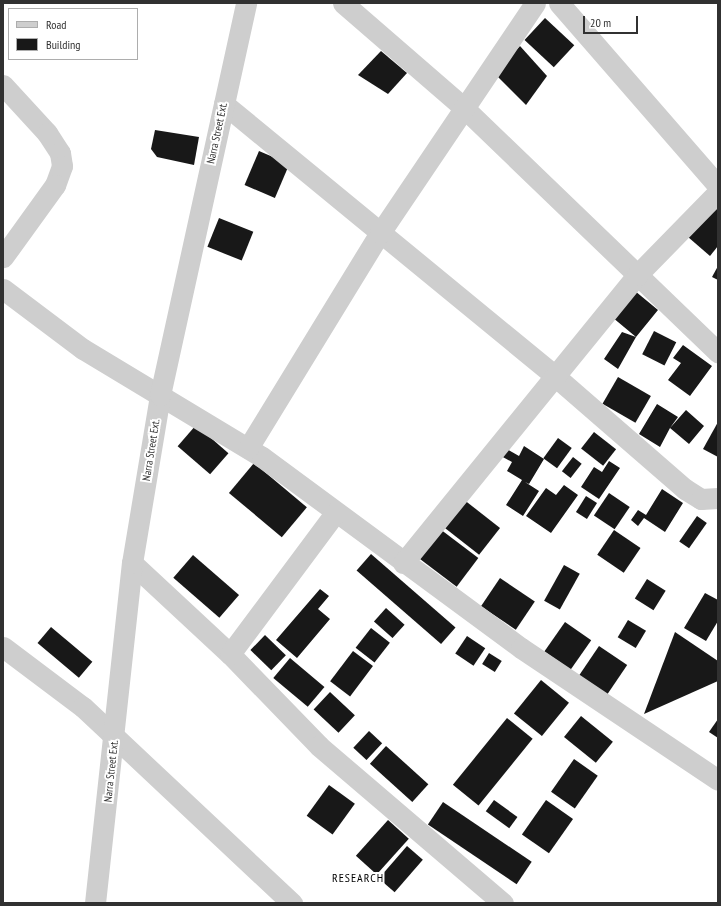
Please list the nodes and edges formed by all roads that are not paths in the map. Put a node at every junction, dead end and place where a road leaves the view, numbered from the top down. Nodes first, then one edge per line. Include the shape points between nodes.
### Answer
1 (246, 3) edge
2 (343, 3) edge
3 (535, 3) edge
4 (559, 3) edge
5 (3, 85) edge
6 (224, 104) junction
7 (463, 107) junction
8 (718, 186) edge
9 (718, 192) edge
10 (380, 233) junction
11 (3, 257) edge
12 (637, 276) junction
13 (3, 288) edge
14 (718, 352) edge
15 (556, 377) junction
16 (160, 394) junction
17 (248, 448) junction
18 (718, 498) edge
19 (336, 512) junction
20 (404, 562) junction
21 (132, 563) junction
22 (3, 647) edge
23 (230, 654) junction
24 (114, 739) junction
25 (718, 780) edge
26 (95, 903) edge
27 (292, 903) edge
28 (503, 903) edge

1 - 6 street, Narra Street Ext.
2 - 7 street
3 - 7 street
4 - 8 street
5 - 11 street via 47,133 60,153 62,166 55,185
6 - 10 street
6 - 16 street, Narra Street Ext.
7 - 10 street
7 - 12 street
9 - 12 street
10 - 15 street
10 - 17 street
12 - 14 street
12 - 15 street
13 - 16 street via 84,348
15 - 18 street via 685,489 701,499
15 - 20 street
16 - 17 street
16 - 21 street, Narra Street Ext.
17 - 19 street
19 - 20 street
19 - 23 street
20 - 25 street via 618,717
21 - 23 street
21 - 24 street, Narra Street Ext.
22 - 24 street via 83,707
23 - 28 street via 319,746
24 - 26 street, Narra Street Ext.
24 - 27 street

